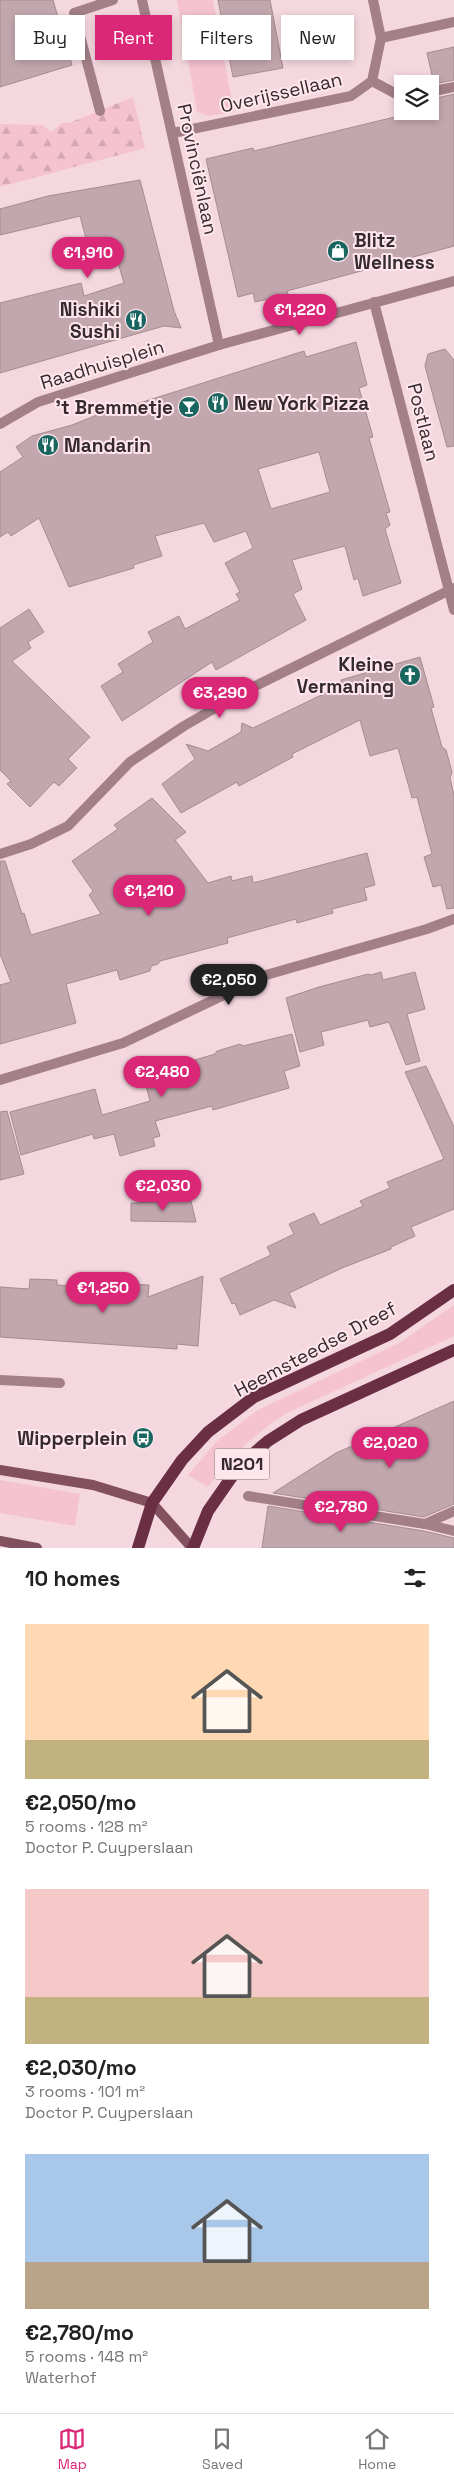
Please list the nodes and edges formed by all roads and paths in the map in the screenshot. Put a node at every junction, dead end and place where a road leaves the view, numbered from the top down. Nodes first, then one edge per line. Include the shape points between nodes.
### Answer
1 (113, 0) edge
2 (142, 0) edge
3 (372, 0) edge
4 (101, 2) edge
5 (454, 22) edge
6 (381, 38) junction
7 (372, 81) junction
8 (454, 87) edge
9 (439, 90) edge
10 (394, 93) edge
11 (100, 111) dead end
12 (173, 134) junction
13 (454, 281) edge
14 (374, 302) junction
15 (219, 345) junction
16 (0, 424) edge
17 (451, 589) edge
18 (454, 610) edge
19 (0, 854) edge
20 (454, 919) edge
21 (0, 1080) edge
22 (454, 1290) edge
23 (454, 1350) edge
24 (0, 1380) edge
25 (60, 1383) dead end
26 (0, 1470) edge
27 (248, 1496) dead end
28 (152, 1503) junction
29 (454, 1511) edge
30 (425, 1524) junction
31 (454, 1530) edge
32 (0, 1541) edge
33 (37, 1548) edge
34 (138, 1548) edge
35 (193, 1548) edge

1 - 4 street
2 - 12 street, Provinciënlaan
3 - 6 street
4 - 11 street via 74,12
5 - 6 street
6 - 7 street
7 - 10 street
7 - 12 street, Overijssellaan via 351,96
8 - 9 street
12 - 15 street, Provinciënlaan
13 - 14 street, Raadhuisplein
14 - 15 street, Raadhuisplein
14 - 17 street, Postlaan
15 - 16 street, Raadhuisplein via 38,402
17 - 18 street, Postlaan
17 - 19 street via 243,692 184,726 130,762 68,826 31,844
20 - 21 street via 266,975 123,1043
22 - 28 main road, Heemsteedse Dreef / N201 via 390,1334 254,1398 208,1432 182,1460
23 - 35 main road, N201 via 301,1420 268,1441 240,1465 208,1511
24 - 25 street
26 - 28 main road via 93,1485
27 - 30 street
28 - 34 main road, Heemsteedse Dreef / N201
28 - 35 main road
29 - 30 street
30 - 31 street
32 - 33 main road

